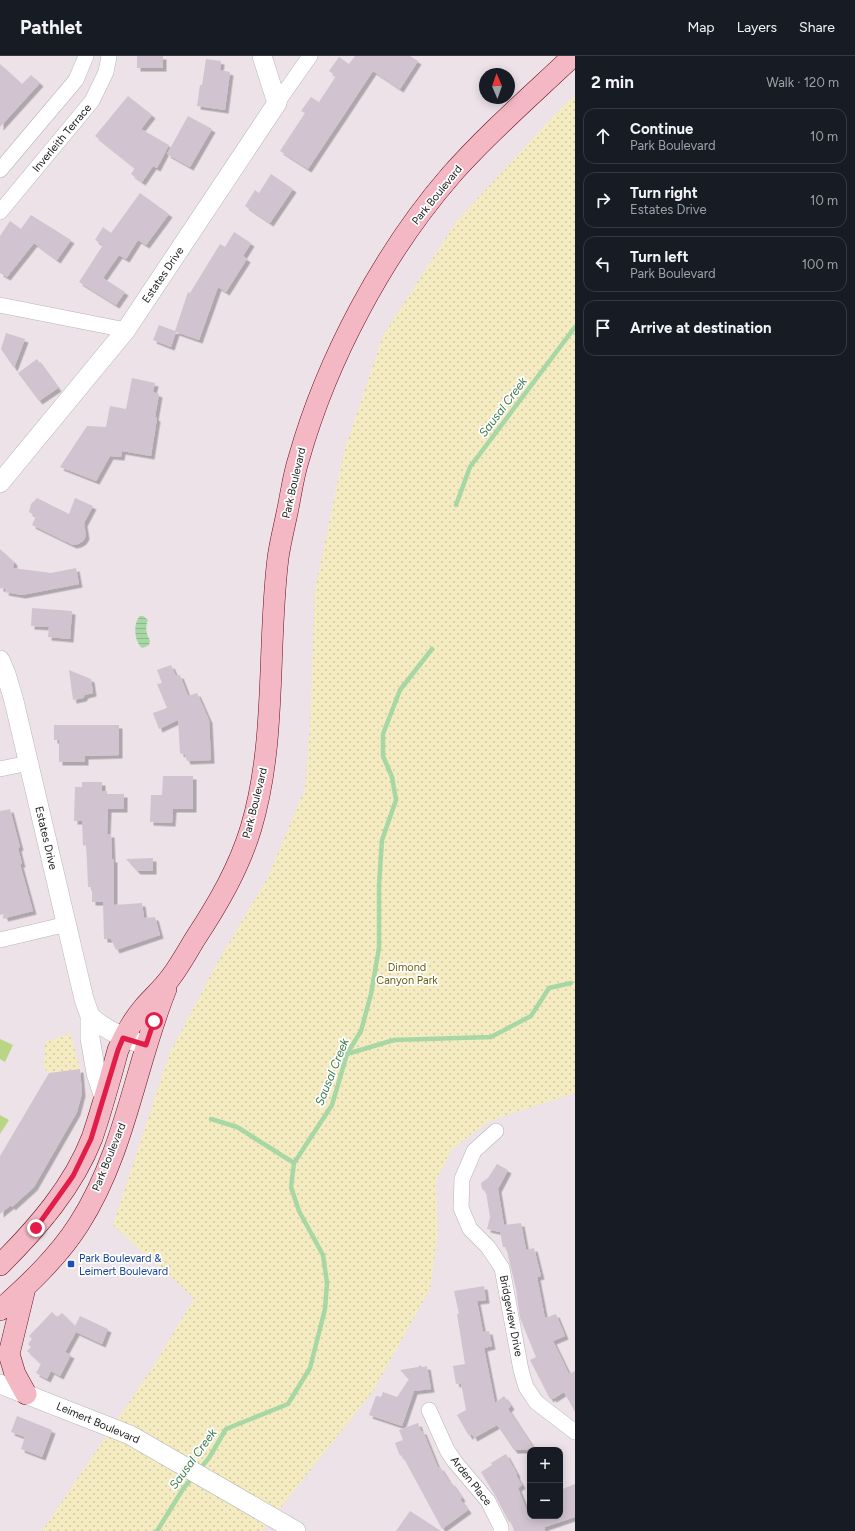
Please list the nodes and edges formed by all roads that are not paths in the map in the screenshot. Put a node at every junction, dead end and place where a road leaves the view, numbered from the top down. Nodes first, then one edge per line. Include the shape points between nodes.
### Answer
1 (86, 56) edge
2 (109, 56) edge
3 (262, 56) edge
4 (310, 56) edge
5 (573, 56) edge
6 (277, 103) junction
7 (0, 170) edge
8 (0, 212) edge
9 (0, 305) edge
10 (126, 330) junction
11 (0, 483) edge
12 (0, 660) edge
13 (29, 763) junction
14 (0, 769) edge
15 (67, 924) junction
16 (0, 940) edge
17 (171, 977) junction
18 (90, 1016) junction
19 (123, 1038) junction
20 (146, 1045) junction
21 (104, 1098) junction
22 (496, 1131) dead end
23 (0, 1265) edge
24 (24, 1288) junction
25 (0, 1310) edge
26 (0, 1384) edge
27 (26, 1394) junction
28 (430, 1410) dead end
29 (575, 1432) edge
30 (294, 1529) edge
31 (501, 1531) edge

1 - 7 street via 76,80
2 - 8 street, Inverleith Terrace via 106,72 92,101
3 - 6 street
4 - 6 street, Estates Drive
5 - 17 main road, Park Boulevard via 482,142 430,202 393,254 344,340 318,400 298,460 279,554 265,763 251,829 226,889
6 - 10 street, Estates Drive
9 - 10 street
10 - 11 street, Estates Drive
12 - 13 street, Estates Drive via 14,701
13 - 14 street
13 - 15 street, Estates Drive
15 - 16 street
15 - 18 street, Estates Drive
17 - 19 main road, Park Boulevard via 143,1008
17 - 20 main road, Park Boulevard
18 - 19 street
18 - 21 street, Estates Drive via 90,1038 96,1073
19 - 20 street
19 - 21 main road, Park Boulevard
20 - 24 main road, Park Boulevard via 124,1121 95,1194 79,1223 53,1259
21 - 23 main road, Park Boulevard via 91,1139 73,1176 36,1228
22 - 29 street, Bridgeview Drive via 474,1151 462,1179 461,1208 470,1229 488,1247 502,1268 526,1387 536,1402
24 - 25 main road, Park Boulevard
24 - 27 main road via 9,1354 15,1374
26 - 27 street, Leimert Boulevard
27 - 30 street, Leimert Boulevard via 130,1434
28 - 31 street, Arden Place via 447,1450 488,1501

